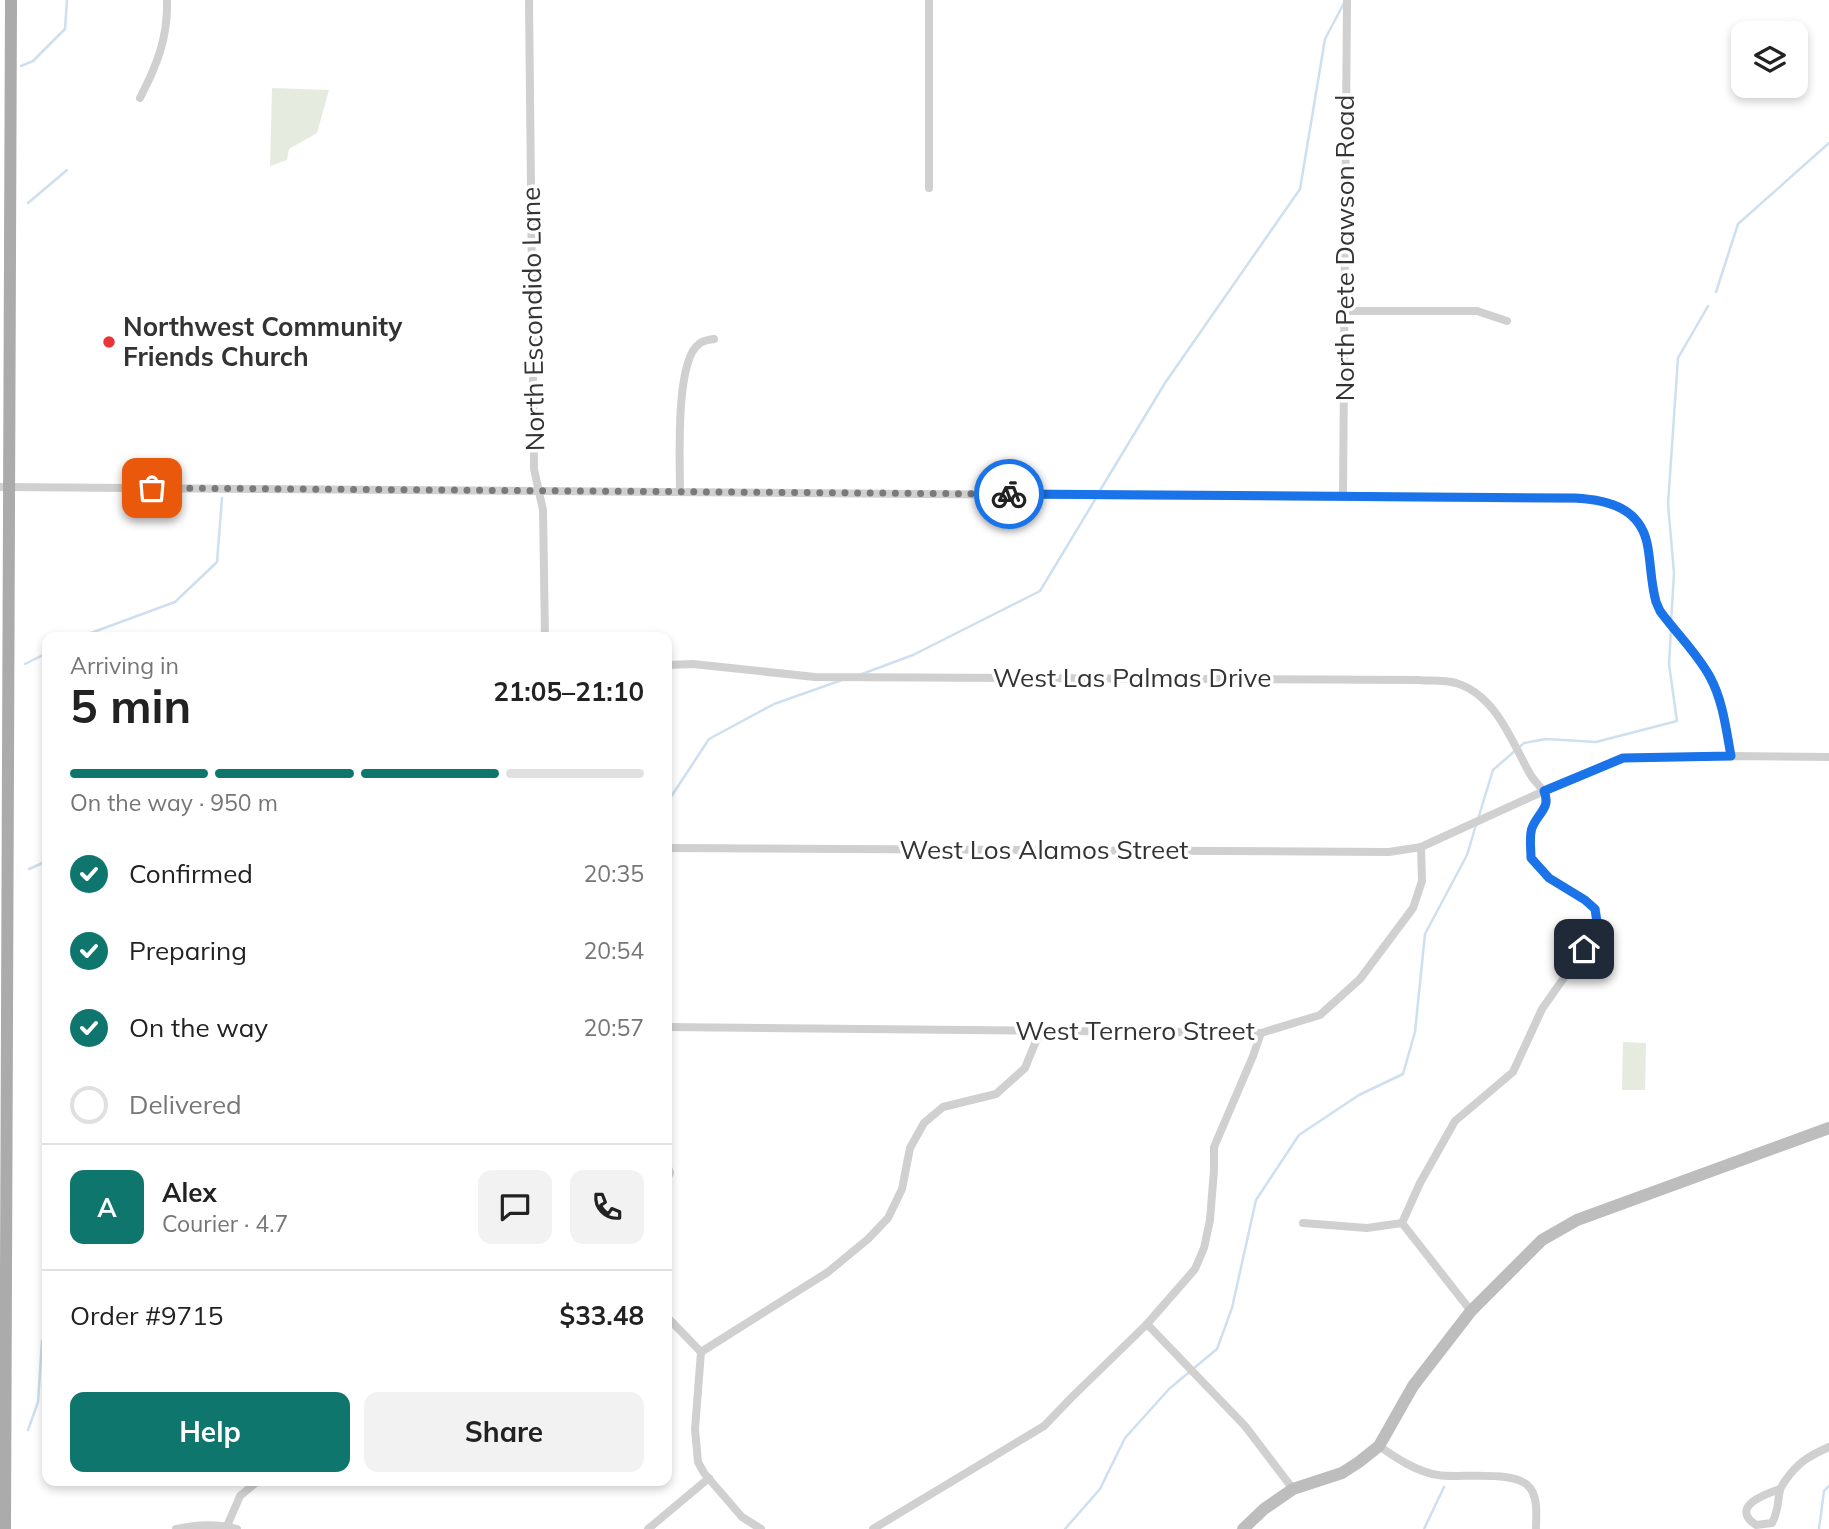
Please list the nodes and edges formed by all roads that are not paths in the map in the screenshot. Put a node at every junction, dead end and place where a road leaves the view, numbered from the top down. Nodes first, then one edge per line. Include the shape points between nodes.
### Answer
1 (10, 0) edge
2 (167, 0) edge
3 (529, 0) edge
4 (929, 0) edge
5 (1347, 0) edge
6 (140, 99) dead end
7 (929, 188) dead end
8 (5, 225) edge
9 (1344, 311) junction
10 (1507, 321) dead end
11 (714, 339) dead end
12 (5, 487) edge
13 (540, 492) junction
14 (680, 492) junction
15 (1343, 496) junction
16 (545, 632) edge
17 (672, 665) edge
18 (1731, 756) junction
19 (1829, 757) edge
20 (4, 760) edge
21 (1544, 791) junction
22 (1421, 847) junction
23 (672, 848) edge
24 (672, 1027) edge
25 (1040, 1031) junction
26 (1261, 1033) junction
27 (1829, 1128) edge
28 (1303, 1223) dead end
29 (1402, 1223) junction
30 (3, 1305) edge
31 (1471, 1311) junction
32 (672, 1322) edge
33 (1147, 1324) junction
34 (701, 1352) junction
35 (1379, 1446) junction
36 (1829, 1447) edge
37 (706, 1476) junction
38 (252, 1486) edge
39 (1293, 1489) junction
40 (1780, 1489) junction
41 (227, 1526) junction
42 (5, 1529) edge
43 (176, 1529) edge
44 (237, 1529) edge
45 (648, 1529) edge
46 (761, 1529) edge
47 (873, 1529) edge
48 (1243, 1529) edge
49 (1536, 1529) edge

1 - 8 main road
2 - 6 street via 165,38
3 - 13 street, North Escondido Lane via 534,469
4 - 7 street
5 - 9 street, North Pete Dawson Road
8 - 12 main road
9 - 10 street via 1477,311
9 - 15 street, North Pete Dawson Road
11 - 14 street via 698,344 691,354 682,386
12 - 13 street
12 - 20 main road
13 - 14 street
13 - 16 street, North Escondido Lane
14 - 15 street
15 - 18 street via 1575,498 1624,509 1646,535 1660,611 1711,679
17 - 21 street, West Las Palmas Drive via 815,677 1447,681 1476,692 1488,703
18 - 19 street
18 - 21 street via 1623,758
20 - 30 main road
21 - 22 street
21 - 29 street via 1546,804 1531,831 1531,858 1549,878 1595,909 1598,929 1542,1009 1513,1072 1455,1121
22 - 23 street, West Los Alamos Street via 1389,852
22 - 26 street, West Ternero Street via 1422,881 1413,908 1360,979 1320,1016
24 - 25 street, West Ternero Street
25 - 26 street, West Ternero Street
25 - 34 street via 1025,1068 996,1094 943,1107 924,1123 910,1148 902,1189 888,1218 868,1239 828,1272
26 - 33 street via 1214,1147 1204,1248 1195,1269
27 - 31 street via 1577,1220 1542,1240
28 - 29 street via 1367,1228
29 - 31 street
30 - 42 main road
31 - 35 street via 1413,1386
32 - 34 street
33 - 39 street via 1245,1426
33 - 47 street via 1044,1426
34 - 37 street via 695,1445
35 - 39 street via 1342,1472
35 - 49 street via 1438,1475 1519,1478 1532,1489
36 - 40 street via 1801,1462
37 - 45 street
37 - 46 street via 742,1517
38 - 41 street via 240,1496
39 - 48 street
40 - 40 street via 1749,1503 1747,1512 1756,1525 1772,1523
41 - 43 street
41 - 44 street

